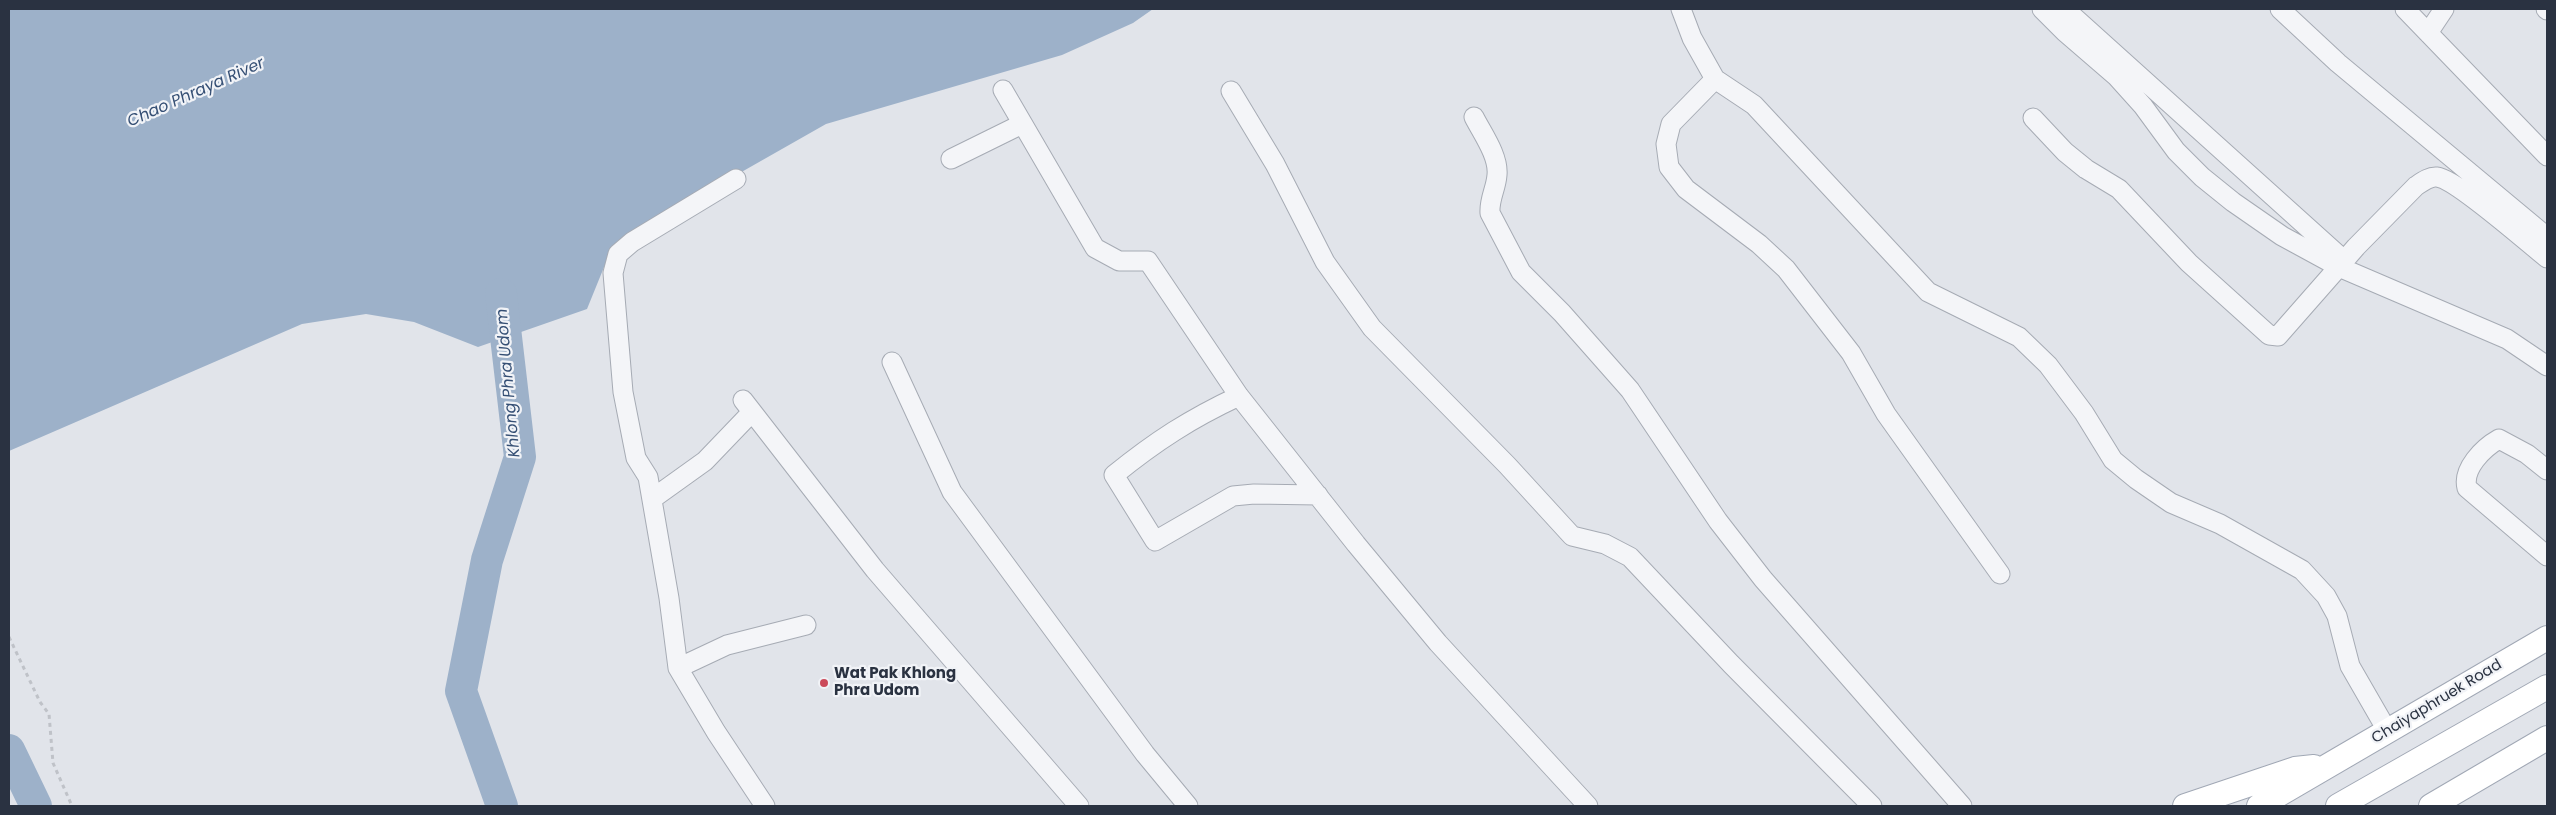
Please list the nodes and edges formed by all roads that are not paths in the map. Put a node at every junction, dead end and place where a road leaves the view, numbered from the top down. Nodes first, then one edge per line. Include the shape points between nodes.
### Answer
1 (1681, 9) edge
2 (2042, 9) edge
3 (2065, 9) edge
4 (2280, 9) edge
5 (2405, 9) edge
6 (2444, 9) edge
7 (2428, 33) junction
8 (1715, 79) junction
9 (1003, 90) dead end
10 (1231, 91) dead end
11 (1474, 116) dead end
12 (2033, 118) dead end
13 (1022, 124) junction
14 (2547, 156) edge
15 (951, 159) dead end
16 (736, 179) dead end
17 (2547, 237) edge
18 (2547, 258) edge
19 (2341, 265) junction
20 (892, 362) dead end
21 (2547, 366) edge
22 (1239, 396) junction
23 (2547, 470) edge
24 (1318, 496) junction
25 (652, 499) junction
26 (2547, 556) edge
27 (2000, 574) dead end
28 (806, 624) dead end
29 (2547, 638) edge
30 (678, 668) junction
31 (2547, 687) edge
32 (2547, 702) edge
33 (2478, 726) junction
34 (2388, 732) junction
35 (2547, 738) edge
36 (2327, 766) junction
37 (765, 806) edge
38 (1079, 806) edge
39 (1188, 806) edge
40 (1588, 806) edge
41 (1872, 806) edge
42 (1962, 806) edge
43 (2185, 806) edge
44 (2259, 806) edge
45 (2338, 806) edge
46 (2431, 806) edge

1 - 8 street via 1692,38
2 - 19 street via 2116,76 2143,106 2176,152 2202,177 2282,236
3 - 19 street via 2336,253
4 - 17 street via 2338,63
5 - 7 street
6 - 7 street
7 - 14 street
8 - 27 street via 1670,124 1666,144 1669,167 1686,189 1759,244 1786,269 1851,353 1886,414
8 - 34 street via 1754,105 1928,292 2019,337 2048,365 2113,460 2136,480 2171,503 2220,524 2302,570 2326,596 2337,616 2350,666
9 - 13 street
10 - 41 street via 1275,164 1326,262 1372,328 1572,536 1605,544 1630,557
11 - 42 street via 1495,160 1497,175 1489,203 1490,214 1521,272 1630,390 1718,521 1763,579
12 - 19 street via 2065,152 2119,189 2189,263 2269,335 2278,336
13 - 15 street
13 - 22 street via 1095,248 1119,261 1148,261
16 - 25 street via 632,242 616,257 613,273 624,392 636,458 648,477
18 - 19 street via 2456,185 2437,176 2416,186
19 - 21 street via 2507,339
20 - 39 street via 952,492 1145,754
22 - 24 street
22 - 24 street via 1202,413 1158,440 1114,475 1154,540 1233,496
23 - 26 street via 2527,454 2499,439 2475,460 2466,477 2467,488
24 - 40 street via 1438,643
25 - 30 street
25 - 38 street via 705,461 748,406 875,570
28 - 30 street via 727,645
29 - 34 main road, Chaiyaphruek Road
30 - 37 street
31 - 33 main road
32 - 33 main road
33 - 45 main road
34 - 36 main road, Chaiyaphruek Road
35 - 46 main road
36 - 43 main road, Chaiyaphruek Road via 2295,768
36 - 44 main road, Chaiyaphruek Road

